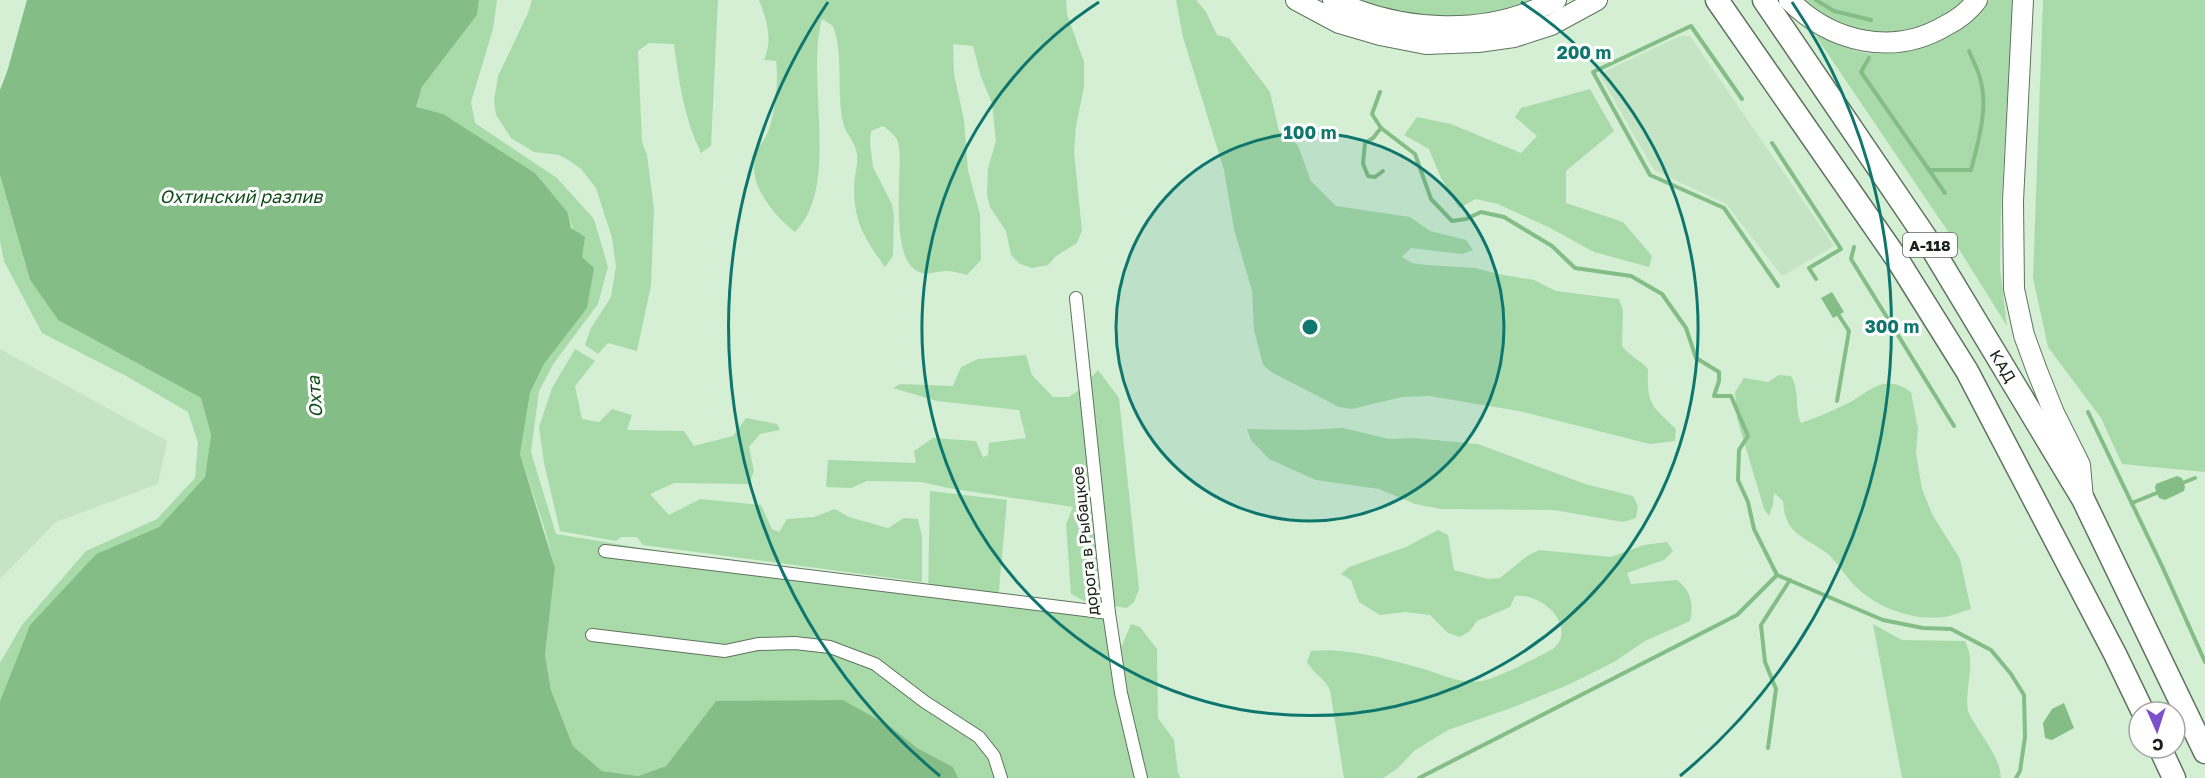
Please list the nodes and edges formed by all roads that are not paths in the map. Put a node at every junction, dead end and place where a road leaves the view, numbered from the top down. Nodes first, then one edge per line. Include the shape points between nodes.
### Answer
1 (1296, 0) edge
2 (1334, 0) edge
3 (1556, 0) edge
4 (1597, 0) edge
5 (1718, 0) edge
6 (1764, 0) edge
7 (1789, 0) edge
8 (1977, 0) edge
9 (2023, 0) edge
10 (1076, 298) dead end
11 (2083, 499) junction
12 (605, 551) dead end
13 (1109, 613) junction
14 (592, 634) dead end
15 (2137, 700) edge
16 (2205, 752) edge
17 (2166, 760) edge
18 (1001, 778) edge
19 (1141, 778) edge
20 (2174, 778) edge

1 - 4 main road via 1339,23 1426,44 1514,37 1551,25
2 - 3 main road via 1400,22 1439,27 1505,19
5 - 15 highway, КАД / А-118 via 1897,259 1967,371
6 - 11 highway, КАД / А-118 via 1924,236
7 - 8 main road via 1834,31 1879,43 1907,42 1931,34 1956,20
9 - 11 main road via 2013,201 2014,289 2036,368 2080,465
10 - 13 street, дорога в Рыбацкое
11 - 16 highway, КАД / А-118
12 - 13 street
13 - 19 street, дорога в Рыбацкое via 1121,693
14 - 18 street via 725,651 795,642 830,647 875,664 980,737 994,756
17 - 20 highway

